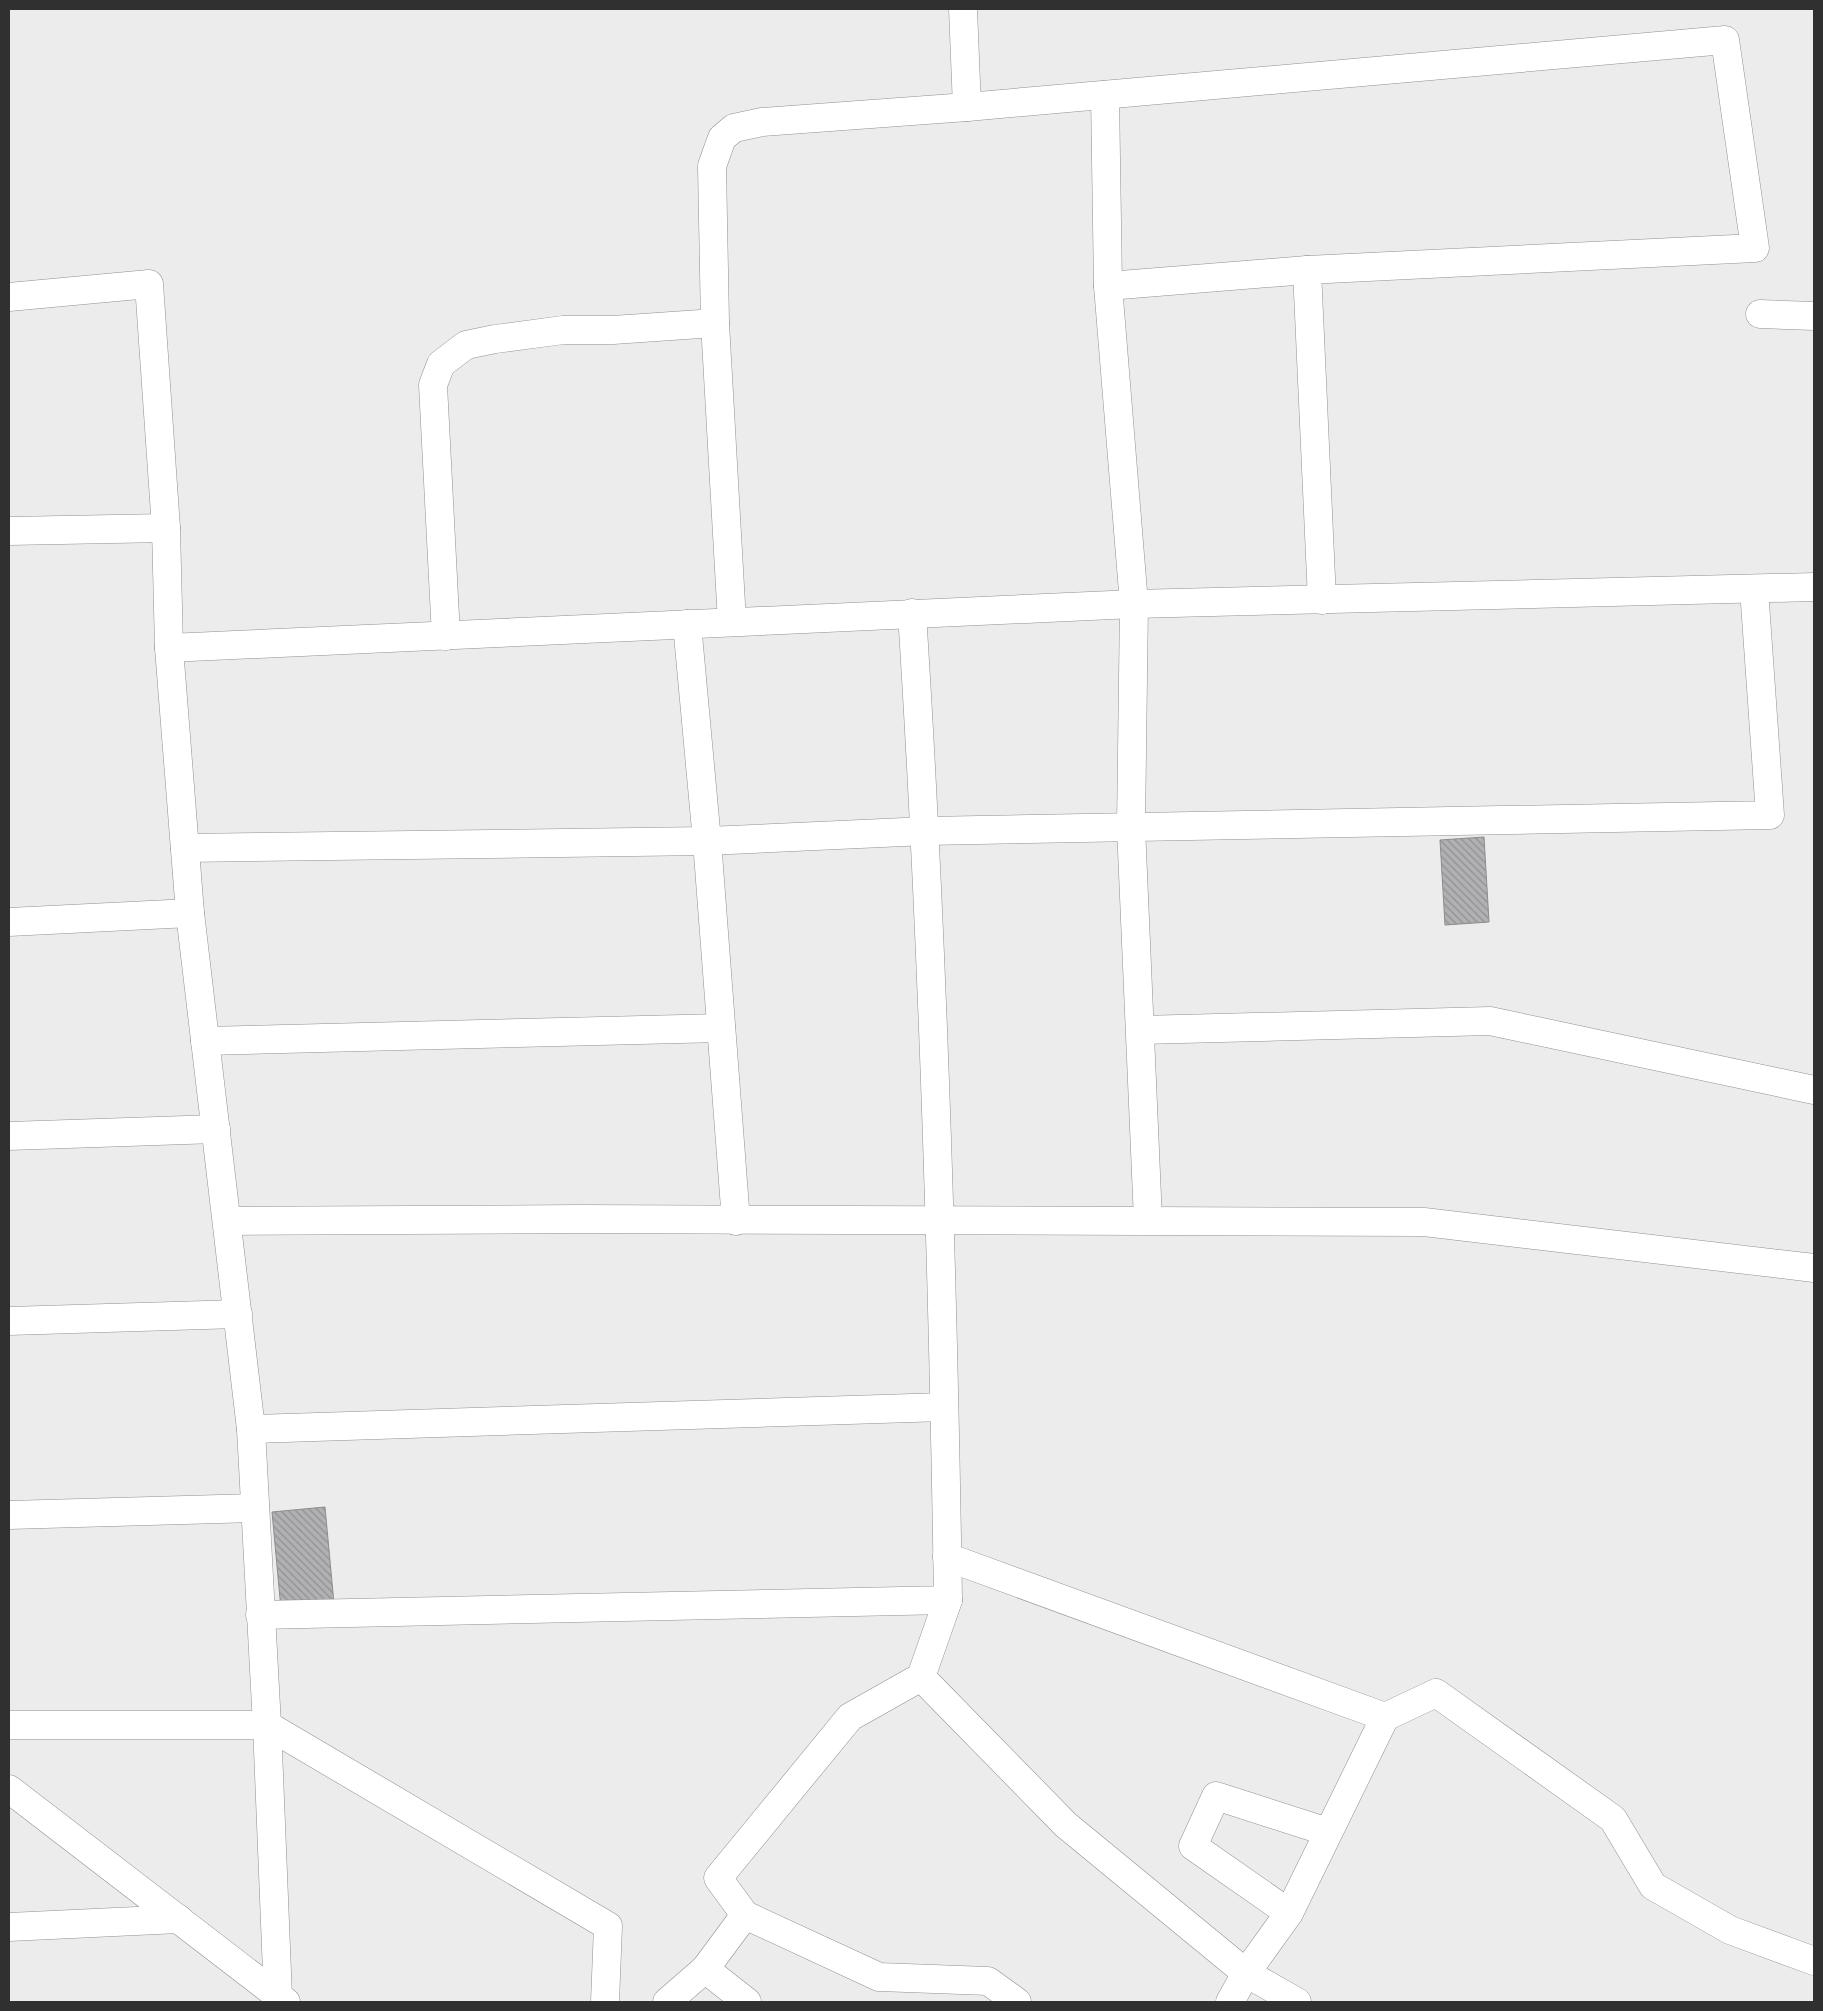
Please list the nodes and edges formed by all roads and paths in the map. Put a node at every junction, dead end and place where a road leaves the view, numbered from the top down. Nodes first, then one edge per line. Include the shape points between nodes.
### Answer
1 (963, 9) edge
2 (1105, 95) junction
3 (967, 107) junction
4 (1306, 270) junction
5 (1108, 286) junction
6 (9, 297) edge
7 (1760, 314) dead end
8 (1814, 316) edge
9 (715, 323) junction
10 (166, 528) junction
11 (9, 531) edge
12 (1814, 587) edge
13 (1754, 589) junction
14 (1322, 600) junction
15 (1134, 604) junction
16 (912, 614) junction
17 (732, 622) junction
18 (687, 624) junction
19 (446, 636) junction
20 (169, 648) junction
21 (1131, 827) junction
22 (926, 831) junction
23 (707, 841) junction
24 (185, 848) junction
25 (190, 913) junction
26 (9, 922) edge
27 (721, 1028) junction
28 (1141, 1030) junction
29 (205, 1041) junction
30 (1814, 1090) edge
31 (216, 1129) junction
32 (9, 1136) edge
33 (940, 1219) junction
34 (1148, 1220) junction
35 (227, 1221) junction
36 (736, 1221) junction
37 (1814, 1268) edge
38 (238, 1314) junction
39 (9, 1322) edge
40 (944, 1407) junction
41 (251, 1429) junction
42 (255, 1508) junction
43 (9, 1515) edge
44 (947, 1557) junction
45 (948, 1600) junction
46 (260, 1615) junction
47 (920, 1677) junction
48 (1385, 1717) junction
49 (9, 1725) edge
50 (267, 1725) junction
51 (9, 1789) edge
52 (1328, 1832) junction
53 (1289, 1913) junction
54 (744, 1915) junction
55 (179, 1919) junction
56 (9, 1927) edge
57 (1814, 1961) edge
58 (706, 1969) junction
59 (1246, 1973) junction
60 (282, 1999) edge
61 (605, 2002) edge
62 (667, 2002) edge
63 (747, 2002) edge
64 (1017, 2002) edge
65 (1230, 2002) edge
66 (1297, 2002) edge

1 - 3 street
2 - 3 street
2 - 4 street via 1725,40 1754,248
2 - 5 street
3 - 9 street via 762,122 734,128 722,138 712,166
4 - 5 street
4 - 14 street
5 - 15 street
6 - 10 street via 149,284
7 - 8 street
9 - 17 street
9 - 19 street via 530,333 466,345 441,364 433,385
10 - 11 street
10 - 20 street
12 - 13 street
13 - 14 street
13 - 21 street via 1770,815
14 - 15 street
15 - 16 street
15 - 21 street
16 - 17 street
16 - 22 street
17 - 18 street
18 - 19 street
18 - 23 street
19 - 20 street
20 - 24 street
21 - 22 street
21 - 28 street
22 - 23 street
22 - 33 street
23 - 24 street
23 - 27 street
24 - 25 street
25 - 26 street
25 - 29 street
27 - 29 street
27 - 36 street
28 - 30 street via 1490,1021
28 - 34 street
29 - 31 street
31 - 32 street
31 - 35 street
33 - 34 street
33 - 36 street
33 - 40 street
34 - 37 street via 1424,1222
35 - 36 street via 580,1218
35 - 38 street
38 - 39 street
38 - 41 street
40 - 41 street
40 - 44 street
41 - 42 street
42 - 43 street
42 - 46 street
44 - 45 street
44 - 48 street
45 - 46 street
45 - 47 street
46 - 50 street
47 - 54 street via 850,1717 718,1878
47 - 59 street via 1066,1825
48 - 52 street
48 - 57 street via 1436,1693 1613,1819 1652,1886 1730,1930
49 - 50 street
50 - 60 street
50 - 61 street via 608,1926
51 - 55 street
52 - 53 street
52 - 53 street via 1216,1796 1193,1846
53 - 59 street
54 - 58 street
54 - 64 street via 879,1976 988,1981
55 - 56 street
55 - 60 street
58 - 62 street
58 - 63 street
59 - 65 street
59 - 66 street

